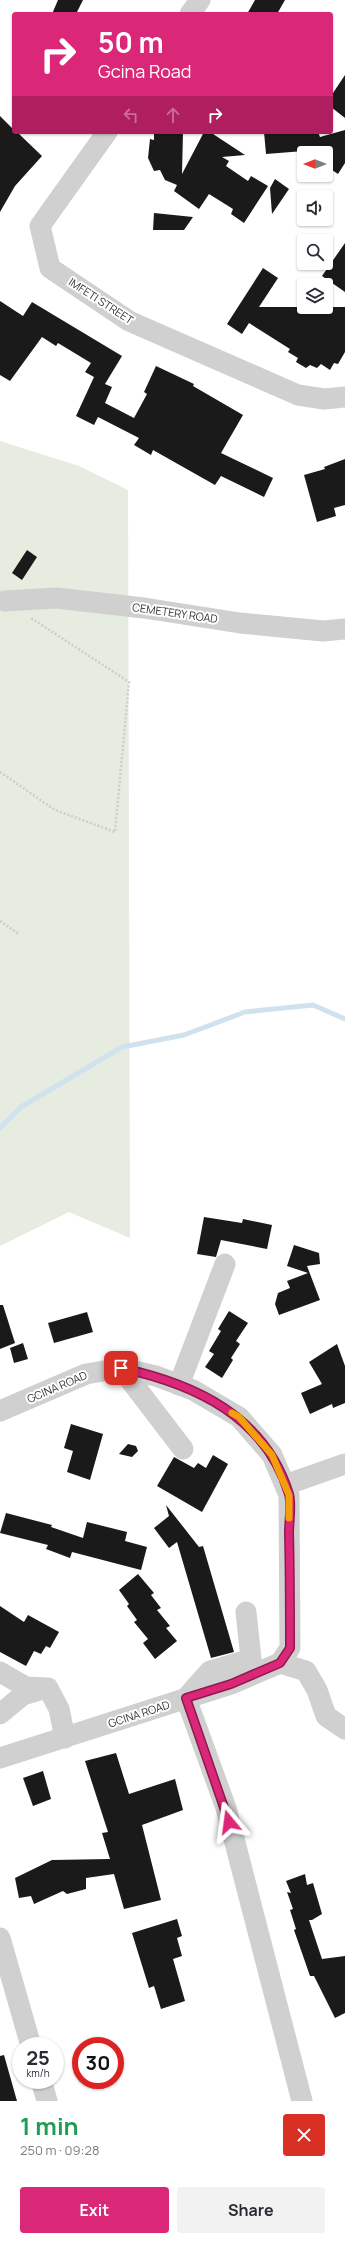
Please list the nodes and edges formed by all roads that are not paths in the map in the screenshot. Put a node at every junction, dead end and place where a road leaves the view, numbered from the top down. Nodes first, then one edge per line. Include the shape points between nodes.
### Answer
1 (200, 0) edge
2 (191, 12) edge
3 (106, 134) edge
4 (345, 396) edge
5 (5, 601) road end
6 (345, 629) edge
7 (225, 1264) dead end
8 (121, 1368) junction
9 (179, 1385) junction
10 (0, 1411) edge
11 (183, 1449) dead end
12 (345, 1464) edge
13 (285, 1486) junction
14 (246, 1612) dead end
15 (280, 1663) junction
16 (0, 1672) edge
17 (48, 1688) junction
18 (186, 1698) junction
19 (0, 1714) edge
20 (345, 1729) edge
21 (65, 1738) junction
22 (0, 1758) edge
23 (0, 1938) edge
24 (28, 2037) edge
25 (44, 2089) edge
26 (47, 2101) edge
27 (302, 2101) edge

1 - 2 street
3 - 4 street, IMFETI STREET via 40,226 50,268 129,321 298,395 324,399
5 - 6 street, CEMETERY ROAD via 56,598 240,622 324,631
7 - 9 street
8 - 9 street, GCINA ROAD via 156,1376
8 - 10 street, GCINA ROAD via 86,1374
8 - 11 street
9 - 13 street, GCINA ROAD via 193,1390 239,1417 272,1455
12 - 13 street
13 - 15 street, GCINA ROAD via 289,1495 290,1648
14 - 18 street via 251,1659 210,1671
15 - 18 street, GCINA ROAD via 231,1684
15 - 20 street via 306,1671 317,1690 326,1716
16 - 17 street via 26,1687
17 - 19 street via 23,1695
17 - 21 street via 59,1709
18 - 21 street, GCINA ROAD
18 - 27 street via 226,1808
21 - 22 street, GCINA ROAD
23 - 24 street
25 - 26 street

